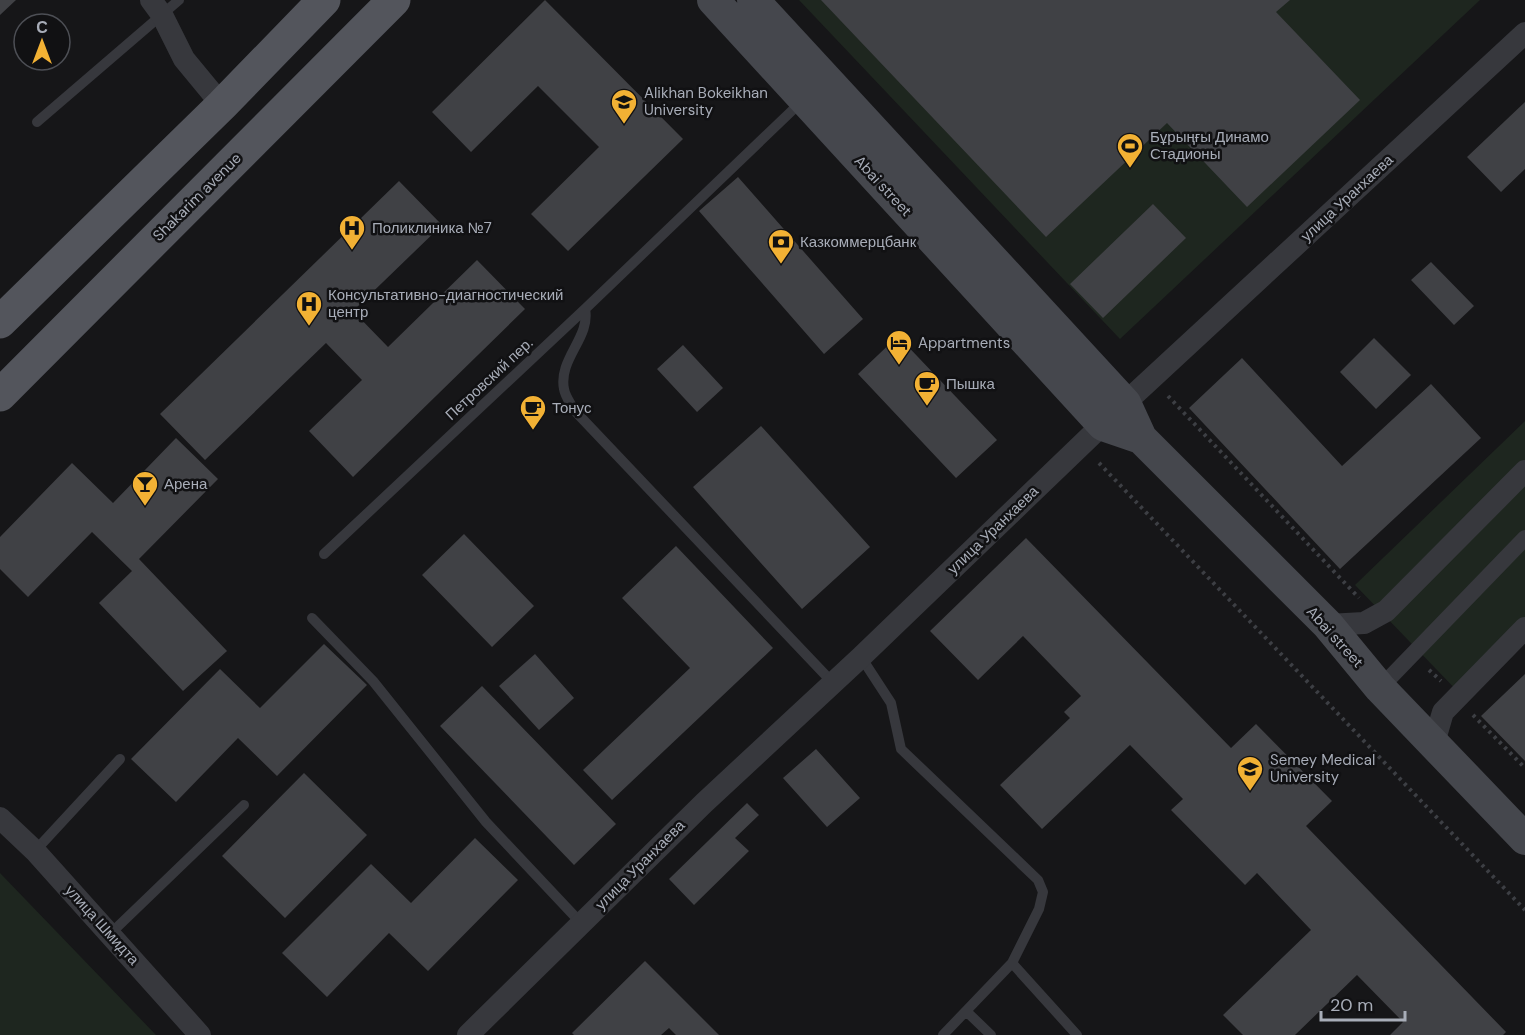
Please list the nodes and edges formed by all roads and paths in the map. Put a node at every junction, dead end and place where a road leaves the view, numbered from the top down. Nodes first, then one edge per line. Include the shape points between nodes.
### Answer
1 (179, 0) edge
2 (324, 0) edge
3 (394, 0) edge
4 (713, 0) edge
5 (753, 0) edge
6 (157, 8) edge
7 (1525, 33) edge
8 (804, 100) junction
9 (222, 105) junction
10 (37, 122) dead end
11 (585, 309) junction
12 (0, 322) edge
13 (1151, 378) junction
14 (0, 395) edge
15 (1125, 403) junction
16 (1092, 434) junction
17 (1141, 438) junction
18 (1525, 471) edge
19 (1525, 538) edge
20 (324, 554) dead end
21 (1377, 616) junction
22 (312, 618) dead end
23 (1328, 626) junction
24 (1525, 628) edge
25 (1413, 653) junction
26 (861, 657) junction
27 (833, 683) junction
28 (1380, 688) junction
29 (1457, 698) junction
30 (1434, 743) junction
31 (120, 759) dead end
32 (1525, 768) edge
33 (244, 806) dead end
34 (0, 818) edge
35 (1525, 839) edge
36 (35, 850) junction
37 (1525, 910) edge
38 (581, 923) junction
39 (110, 934) junction
40 (1012, 963) junction
41 (966, 1011) junction
42 (200, 1035) edge
43 (468, 1035) edge
44 (943, 1035) edge
45 (991, 1035) edge
46 (1077, 1035) edge

1 - 6 lane
2 - 9 main road
3 - 14 main road, Shakarim avenue
4 - 8 main road, Abai street
5 - 15 main road, Abai street
6 - 9 street via 184,59
6 - 10 lane
7 - 13 street, улица Уранхаева
8 - 11 lane, Петровский пер.
8 - 16 main road, Abai street
9 - 12 main road
11 - 20 lane, Петровский пер.
11 - 27 lane via 587,319 563,372 564,390 574,410
13 - 15 street, улица Уранхаева
13 - 21 path
15 - 16 street, улица Уранхаева
15 - 17 main road, Abai street
16 - 17 main road
16 - 26 street, улица Уранхаева
16 - 37 path
17 - 23 main road, Abai street
18 - 21 street
19 - 25 street
21 - 23 street via 1364,623
22 - 38 lane via 372,681 486,822
23 - 28 main road, Abai street
24 - 29 street
25 - 28 street
25 - 29 path
26 - 27 street, улица Уранхаева
26 - 40 lane via 891,703 901,749 1038,880 1043,892 1039,909
27 - 38 street, улица Уранхаева
28 - 30 main road, Abai street
29 - 30 street via 1443,712
29 - 32 path
30 - 35 main road, Abai street
31 - 36 lane
33 - 39 lane
34 - 36 street, улица Шмидта
36 - 39 street, улица Шмидта
38 - 43 street, улица Уранхаева
39 - 42 street, улица Шмидта
40 - 41 lane
40 - 46 lane
41 - 44 lane
41 - 45 lane

